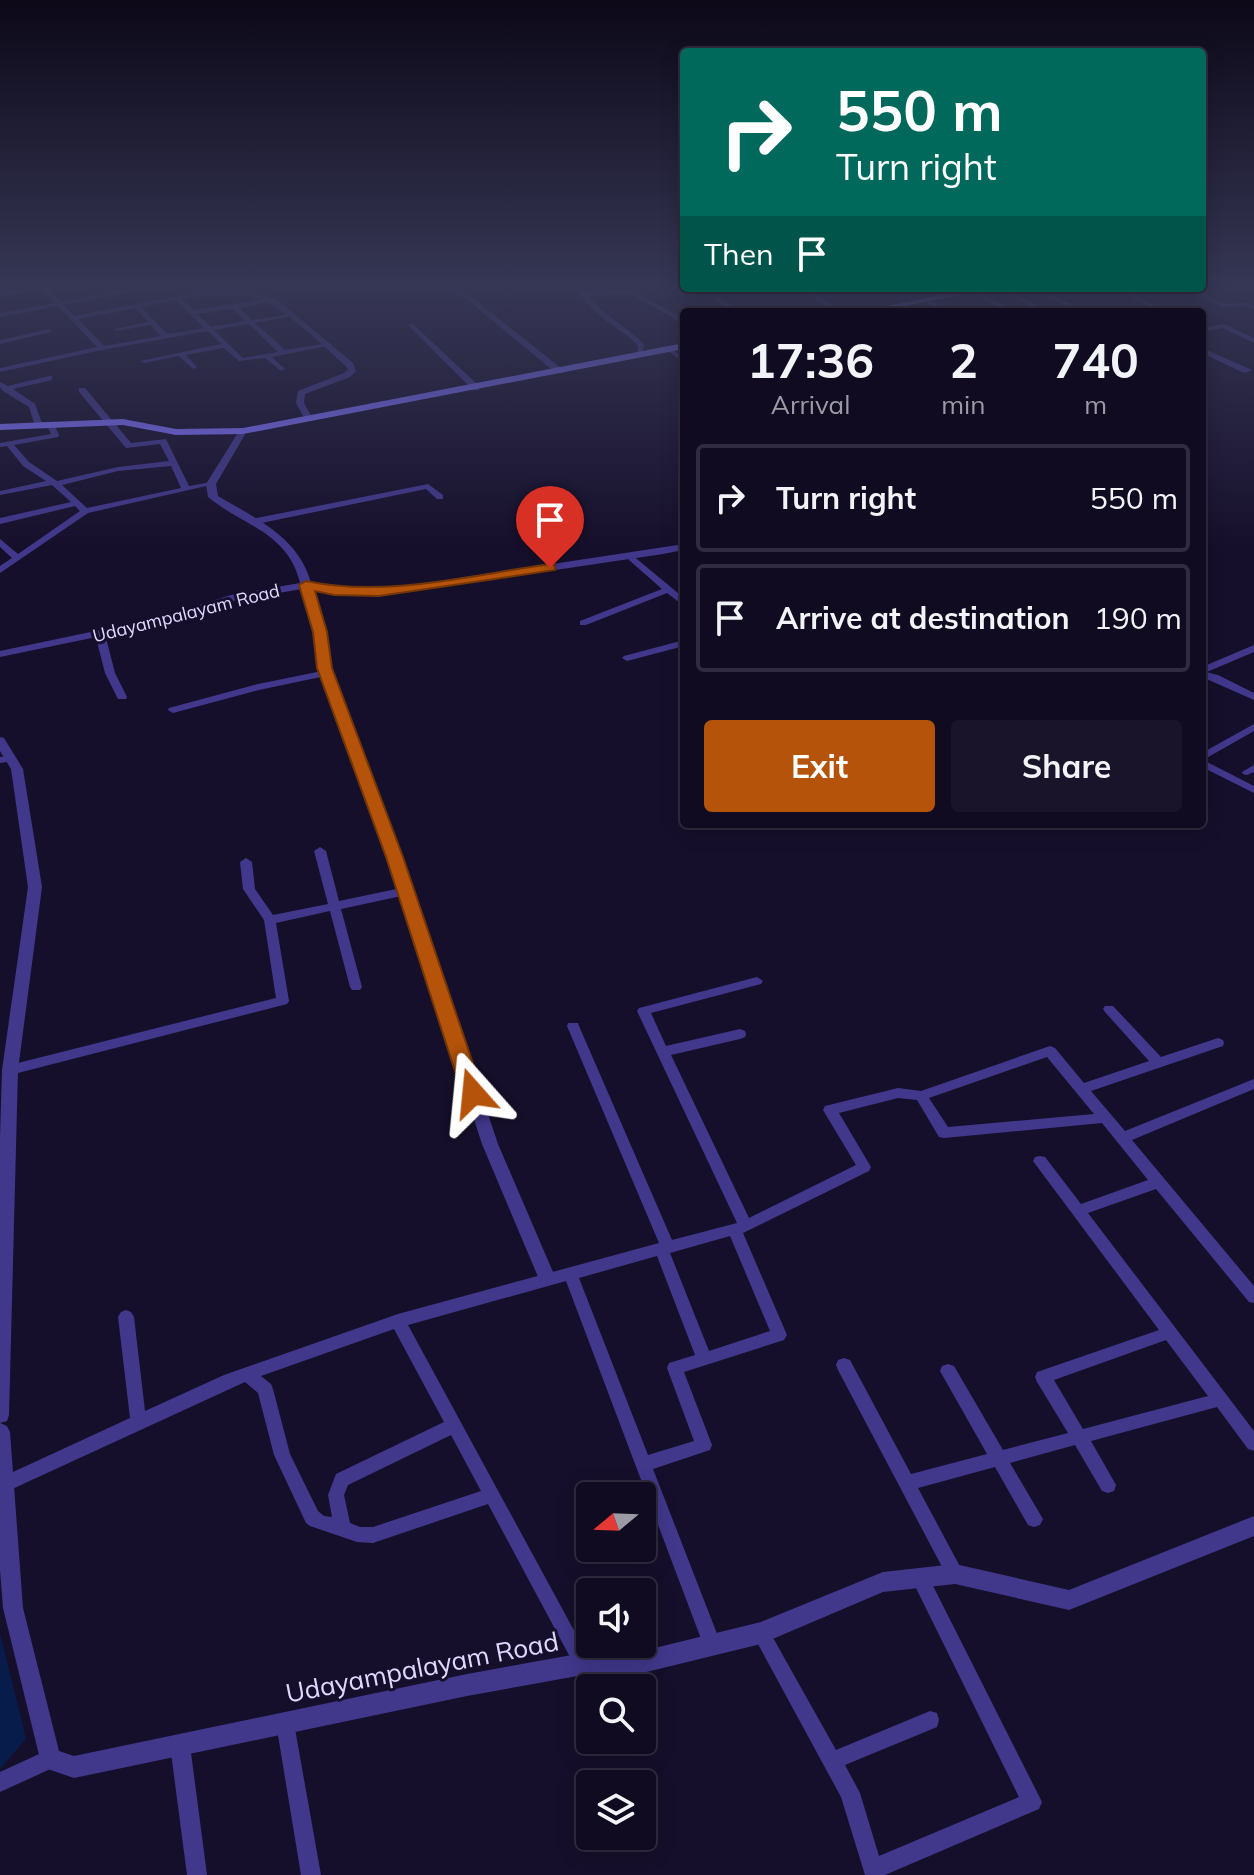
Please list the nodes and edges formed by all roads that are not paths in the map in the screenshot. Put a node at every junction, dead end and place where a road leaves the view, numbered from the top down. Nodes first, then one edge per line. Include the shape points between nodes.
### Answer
1 (344, 374) edge
2 (462, 374) edge
3 (542, 374) edge
4 (49, 378) dead end
5 (3, 386) edge
6 (476, 388) junction
7 (82, 390) dead end
8 (309, 419) junction
9 (111, 423) junction
10 (39, 426) junction
11 (51, 426) junction
12 (0, 427) edge
13 (243, 431) junction
14 (4, 444) edge
15 (175, 463) junction
16 (55, 483) junction
17 (211, 484) junction
18 (186, 489) junction
19 (0, 493) edge
20 (440, 497) dead end
21 (75, 504) junction
22 (85, 511) junction
23 (0, 521) edge
24 (252, 522) junction
25 (0, 542) edge
26 (680, 548) edge
27 (17, 558) junction
28 (632, 558) junction
29 (0, 570) edge
30 (306, 585) junction
31 (668, 590) junction
32 (680, 600) edge
33 (583, 623) dead end
34 (100, 634) junction
35 (680, 644) edge
36 (1254, 648) edge
37 (0, 654) edge
38 (627, 658) dead end
39 (1206, 671) edge
40 (327, 673) junction
41 (1206, 674) edge
42 (122, 697) dead end
43 (1254, 697) edge
44 (173, 710) dead end
45 (1254, 727) edge
46 (1242, 734) junction
47 (1254, 740) edge
48 (0, 741) edge
49 (1206, 755) edge
50 (4, 760) edge
51 (1206, 765) edge
52 (1254, 790) edge
53 (320, 851) dead end
54 (246, 862) dead end
55 (406, 891) junction
56 (335, 906) junction
57 (270, 920) junction
58 (757, 981) dead end
59 (356, 987) dead end
60 (1109, 1009) dead end
61 (573, 1026) dead end
62 (740, 1034) dead end
63 (1218, 1043) dead end
64 (663, 1052) junction
65 (1158, 1063) junction
66 (10, 1070) junction
67 (1254, 1084) edge
68 (1081, 1089) junction
69 (921, 1096) junction
70 (1105, 1118) junction
71 (1122, 1138) junction
72 (1040, 1161) dead end
73 (1158, 1182) junction
74 (1077, 1211) junction
75 (740, 1227) junction
76 (664, 1248) junction
77 (570, 1273) junction
78 (2, 1274) edge
79 (547, 1279) junction
80 (1254, 1297) edge
81 (126, 1317) dead end
82 (398, 1321) junction
83 (1168, 1333) junction
84 (704, 1359) junction
85 (844, 1365) dead end
86 (948, 1371) dead end
87 (248, 1374) junction
88 (1218, 1400) junction
89 (0, 1415) edge
90 (138, 1422) junction
91 (454, 1425) junction
92 (0, 1432) edge
93 (1078, 1437) junction
94 (1254, 1444) edge
95 (999, 1458) junction
96 (644, 1464) junction
97 (906, 1483) junction
98 (4, 1484) junction
99 (1108, 1485) dead end
100 (492, 1495) junction
101 (1034, 1519) dead end
102 (1254, 1526) edge
103 (342, 1528) junction
104 (955, 1574) junction
105 (920, 1578) junction
106 (761, 1633) junction
107 (712, 1644) junction
108 (583, 1664) junction
109 (930, 1720) dead end
110 (285, 1723) junction
111 (180, 1745) junction
112 (50, 1759) junction
113 (832, 1761) junction
114 (0, 1782) edge
115 (874, 1872) edge
116 (197, 1875) edge
117 (311, 1875) edge

1 - 8 street via 301,393
2 - 6 street
3 - 6 main road
4 - 5 street
5 - 10 street via 32,406
6 - 8 main road
7 - 9 street
8 - 13 main road
9 - 11 main road
9 - 13 main road via 176,432
9 - 15 street via 129,446 163,441
10 - 11 main road
10 - 12 main road
11 - 14 street via 55,435
13 - 17 street
14 - 16 street
15 - 16 street
15 - 18 street
16 - 19 street
16 - 21 street
17 - 18 street
17 - 24 street, Udayampalayam Road via 213,497
18 - 22 street
20 - 24 street via 428,486 416,487
21 - 22 street
21 - 23 street
22 - 27 street
24 - 30 street, Udayampalayam Road via 290,546 305,571
25 - 27 street
26 - 28 street
27 - 29 street
28 - 30 street via 379,592
28 - 31 street
30 - 34 street, Udayampalayam Road via 231,598
30 - 40 street
31 - 32 street
31 - 33 street
34 - 37 street, Udayampalayam Road
34 - 42 street
35 - 38 street
36 - 39 street
40 - 44 street
40 - 55 street
41 - 43 street
45 - 46 street
46 - 47 street
46 - 49 street
48 - 50 street
50 - 66 street via 17,769 35,887
51 - 52 street
53 - 56 street
54 - 57 street via 249,889
55 - 56 street
55 - 79 street via 490,1144
56 - 57 street
56 - 59 street
57 - 66 street via 283,1001
58 - 64 street via 643,1011
60 - 65 street
61 - 76 street
62 - 64 street
63 - 65 street
64 - 75 street
65 - 68 street
66 - 78 street
67 - 71 street
68 - 69 street via 1050,1051
68 - 70 street
69 - 70 street via 944,1133
69 - 75 street via 898,1093 830,1110 864,1167
70 - 71 street
71 - 73 street
72 - 74 street
73 - 74 street
73 - 80 street
74 - 83 street
75 - 76 street
75 - 84 street via 779,1335
76 - 77 street
76 - 84 street
77 - 79 street
77 - 96 street
78 - 89 street
79 - 82 street
81 - 90 street
82 - 87 street
82 - 91 street
83 - 88 street
83 - 93 street via 1043,1377
84 - 96 street via 675,1368 704,1445
85 - 97 street
86 - 95 street
87 - 90 street
87 - 103 street via 265,1389 282,1455 312,1517 318,1524
88 - 93 street
88 - 94 street
90 - 98 street
91 - 100 street
91 - 103 street via 342,1480 336,1495
92 - 98 street
93 - 95 street
93 - 99 street
95 - 97 street
95 - 101 street
96 - 107 street
97 - 104 street
98 - 112 street via 13,1608
100 - 103 street via 373,1535 357,1536
100 - 108 street
102 - 104 street, Udayampalayam Road via 1069,1600
104 - 105 street, Udayampalayam Road
105 - 106 street, Udayampalayam Road via 883,1582
105 - 115 street via 1032,1802
106 - 107 street, Udayampalayam Road
106 - 113 street
107 - 108 street, Udayampalayam Road via 634,1664
108 - 110 street, Udayampalayam Road
109 - 113 street
110 - 111 street, Udayampalayam Road
110 - 117 street
111 - 112 street, Udayampalayam Road via 74,1767
111 - 116 street
112 - 114 street
113 - 115 street via 850,1793

